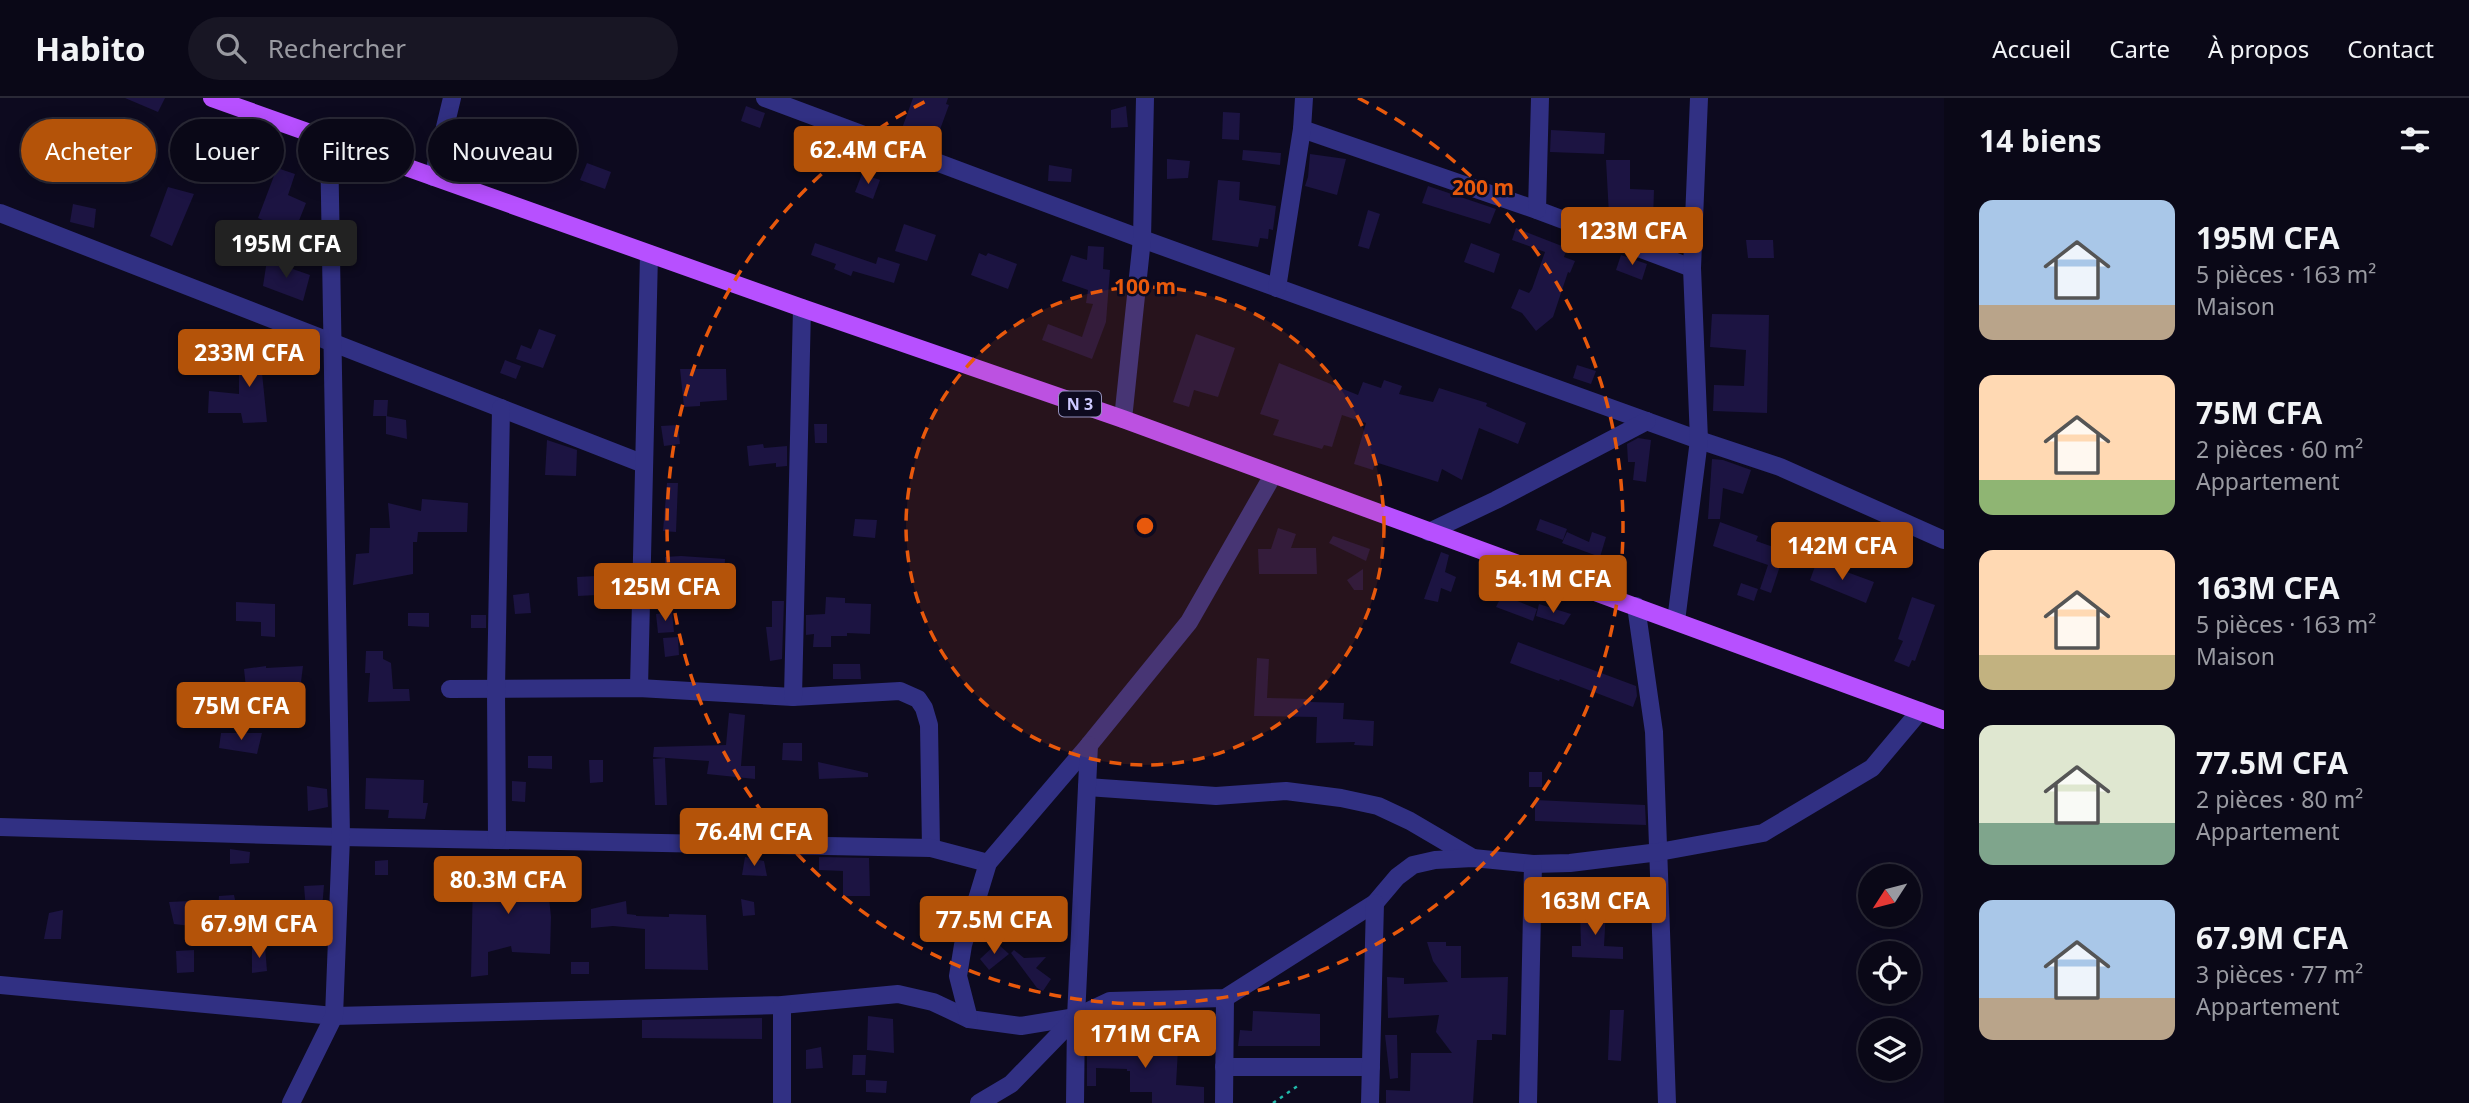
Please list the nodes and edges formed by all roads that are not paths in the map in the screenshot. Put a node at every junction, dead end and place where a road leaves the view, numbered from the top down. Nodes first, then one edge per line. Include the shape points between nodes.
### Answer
1 (212, 98) edge
2 (452, 98) edge
3 (765, 98) edge
4 (1145, 98) edge
5 (1304, 98) edge
6 (1540, 98) edge
7 (1699, 98) edge
8 (231, 101) edge
9 (447, 119) edge
10 (298, 128) edge
11 (1303, 129) junction
12 (330, 182) edge
13 (447, 182) edge
14 (1537, 210) junction
15 (0, 213) edge
16 (1142, 239) junction
17 (649, 254) junction
18 (1692, 268) junction
19 (1277, 288) junction
20 (802, 308) junction
21 (332, 341) junction
22 (501, 408) junction
23 (1123, 419) junction
24 (1647, 421) junction
25 (1699, 440) junction
26 (644, 464) junction
27 (1273, 475) junction
28 (1429, 532) junction
29 (1944, 540) edge
30 (1636, 606) junction
31 (1676, 621) junction
32 (639, 688) junction
33 (450, 689) dead end
34 (496, 689) junction
35 (793, 697) junction
36 (1920, 711) junction
37 (1944, 720) edge
38 (1089, 745) junction
39 (1087, 787) junction
40 (0, 827) edge
41 (341, 837) junction
42 (497, 840) junction
43 (931, 848) junction
44 (1659, 852) junction
45 (1473, 858) junction
46 (988, 863) junction
47 (1533, 864) junction
48 (1375, 903) junction
49 (0, 985) edge
50 (1225, 998) junction
51 (782, 1005) junction
52 (334, 1016) junction
53 (1076, 1017) junction
54 (969, 1020) junction
55 (1224, 1067) junction
56 (1371, 1067) junction
57 (291, 1103) edge
58 (782, 1103) edge
59 (979, 1103) edge
60 (1075, 1103) edge
61 (1224, 1103) edge
62 (1370, 1103) edge
63 (1528, 1103) edge
64 (1667, 1103) edge

1 - 8 main road, N 3
2 - 9 street
3 - 16 street
4 - 16 street
5 - 11 street
6 - 14 street
7 - 18 street
8 - 10 main road, N 3
11 - 14 street
11 - 19 street
12 - 21 street
13 - 17 main road, N 3
14 - 18 street
15 - 21 street
16 - 19 street
16 - 23 street
17 - 20 main road, N 3
17 - 26 street
18 - 25 street
19 - 24 street
20 - 23 main road, N 3
20 - 35 street
21 - 22 street
21 - 41 street
22 - 26 street
22 - 34 street
23 - 27 main road, N 3
24 - 25 street
24 - 28 street
25 - 29 street via 1780,467
25 - 31 street
26 - 32 street
27 - 28 main road, N 3
27 - 38 street via 1189,622
28 - 30 main road, N 3
30 - 31 main road, N 3
30 - 44 street via 1654,732
31 - 36 main road, N 3
32 - 34 street
32 - 35 street
33 - 34 street
34 - 42 street
35 - 43 street via 900,691 918,699 929,725
36 - 37 main road, N 3
36 - 44 street via 1872,768 1763,833
38 - 39 street
38 - 46 street
39 - 45 street via 1216,796 1286,791 1341,797 1378,806
39 - 53 street
40 - 41 street
41 - 42 street
41 - 52 street
42 - 43 street
43 - 46 street
44 - 47 street
44 - 64 street
45 - 47 street
45 - 48 street via 1413,865
46 - 54 street via 958,976
47 - 63 street
48 - 50 street
48 - 56 street
49 - 52 street
50 - 53 street via 1110,1001
50 - 55 street
51 - 52 street
51 - 54 street via 898,995 933,1002
51 - 58 street
52 - 57 street
53 - 54 street via 1021,1026
53 - 59 street via 1011,1084
53 - 60 street
55 - 56 street
55 - 61 street
56 - 62 street

